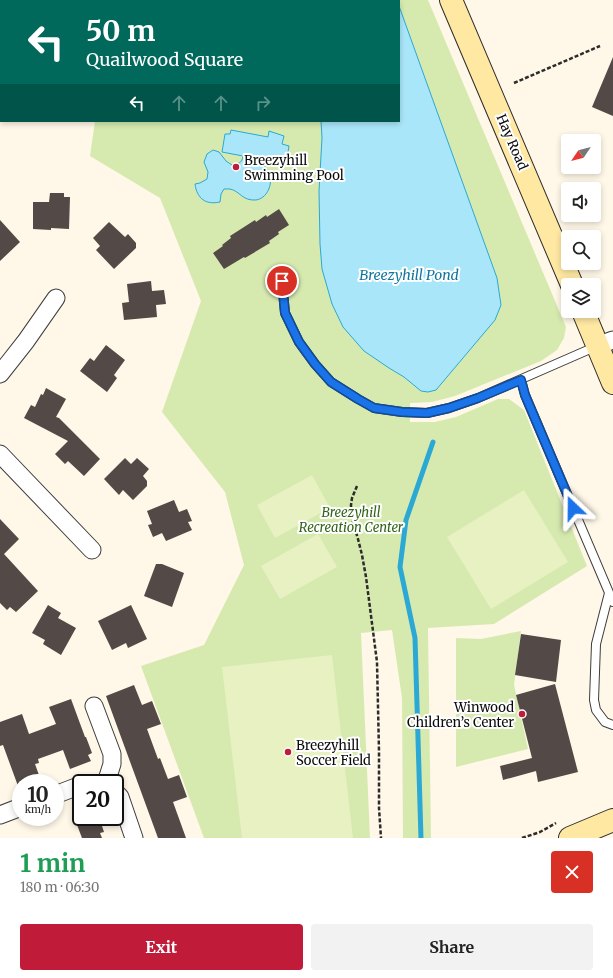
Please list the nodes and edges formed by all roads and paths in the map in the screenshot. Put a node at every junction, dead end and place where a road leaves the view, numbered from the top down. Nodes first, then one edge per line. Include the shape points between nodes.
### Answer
1 (452, 0) edge
2 (600, 46) dead end
3 (514, 83) dead end
4 (569, 278) edge
5 (282, 281) dead end
6 (56, 298) dead end
7 (587, 318) edge
8 (605, 343) edge
9 (0, 374) edge
10 (521, 380) junction
11 (613, 383) edge
12 (0, 454) edge
13 (357, 486) dead end
14 (92, 550) dead end
15 (609, 593) junction
16 (613, 602) edge
17 (94, 706) dead end
18 (613, 725) edge
19 (109, 774) edge
20 (124, 809) edge
21 (12, 810) edge
22 (0, 815) edge
23 (613, 820) edge
24 (134, 838) edge
25 (381, 838) edge
26 (570, 838) edge

1 - 4 street, Hay Road
2 - 3 path
5 - 10 lane via 285,313 299,342 331,382 374,408 427,413 449,408
6 - 9 street
7 - 8 street
8 - 10 lane
8 - 11 street
10 - 15 lane via 525,395
12 - 14 street
13 - 25 path via 352,498 351,512 365,570 377,662
15 - 16 lane
15 - 18 lane via 596,644 594,700 596,710 605,722
17 - 19 street via 112,754
20 - 24 street
21 - 22 street
23 - 26 street

